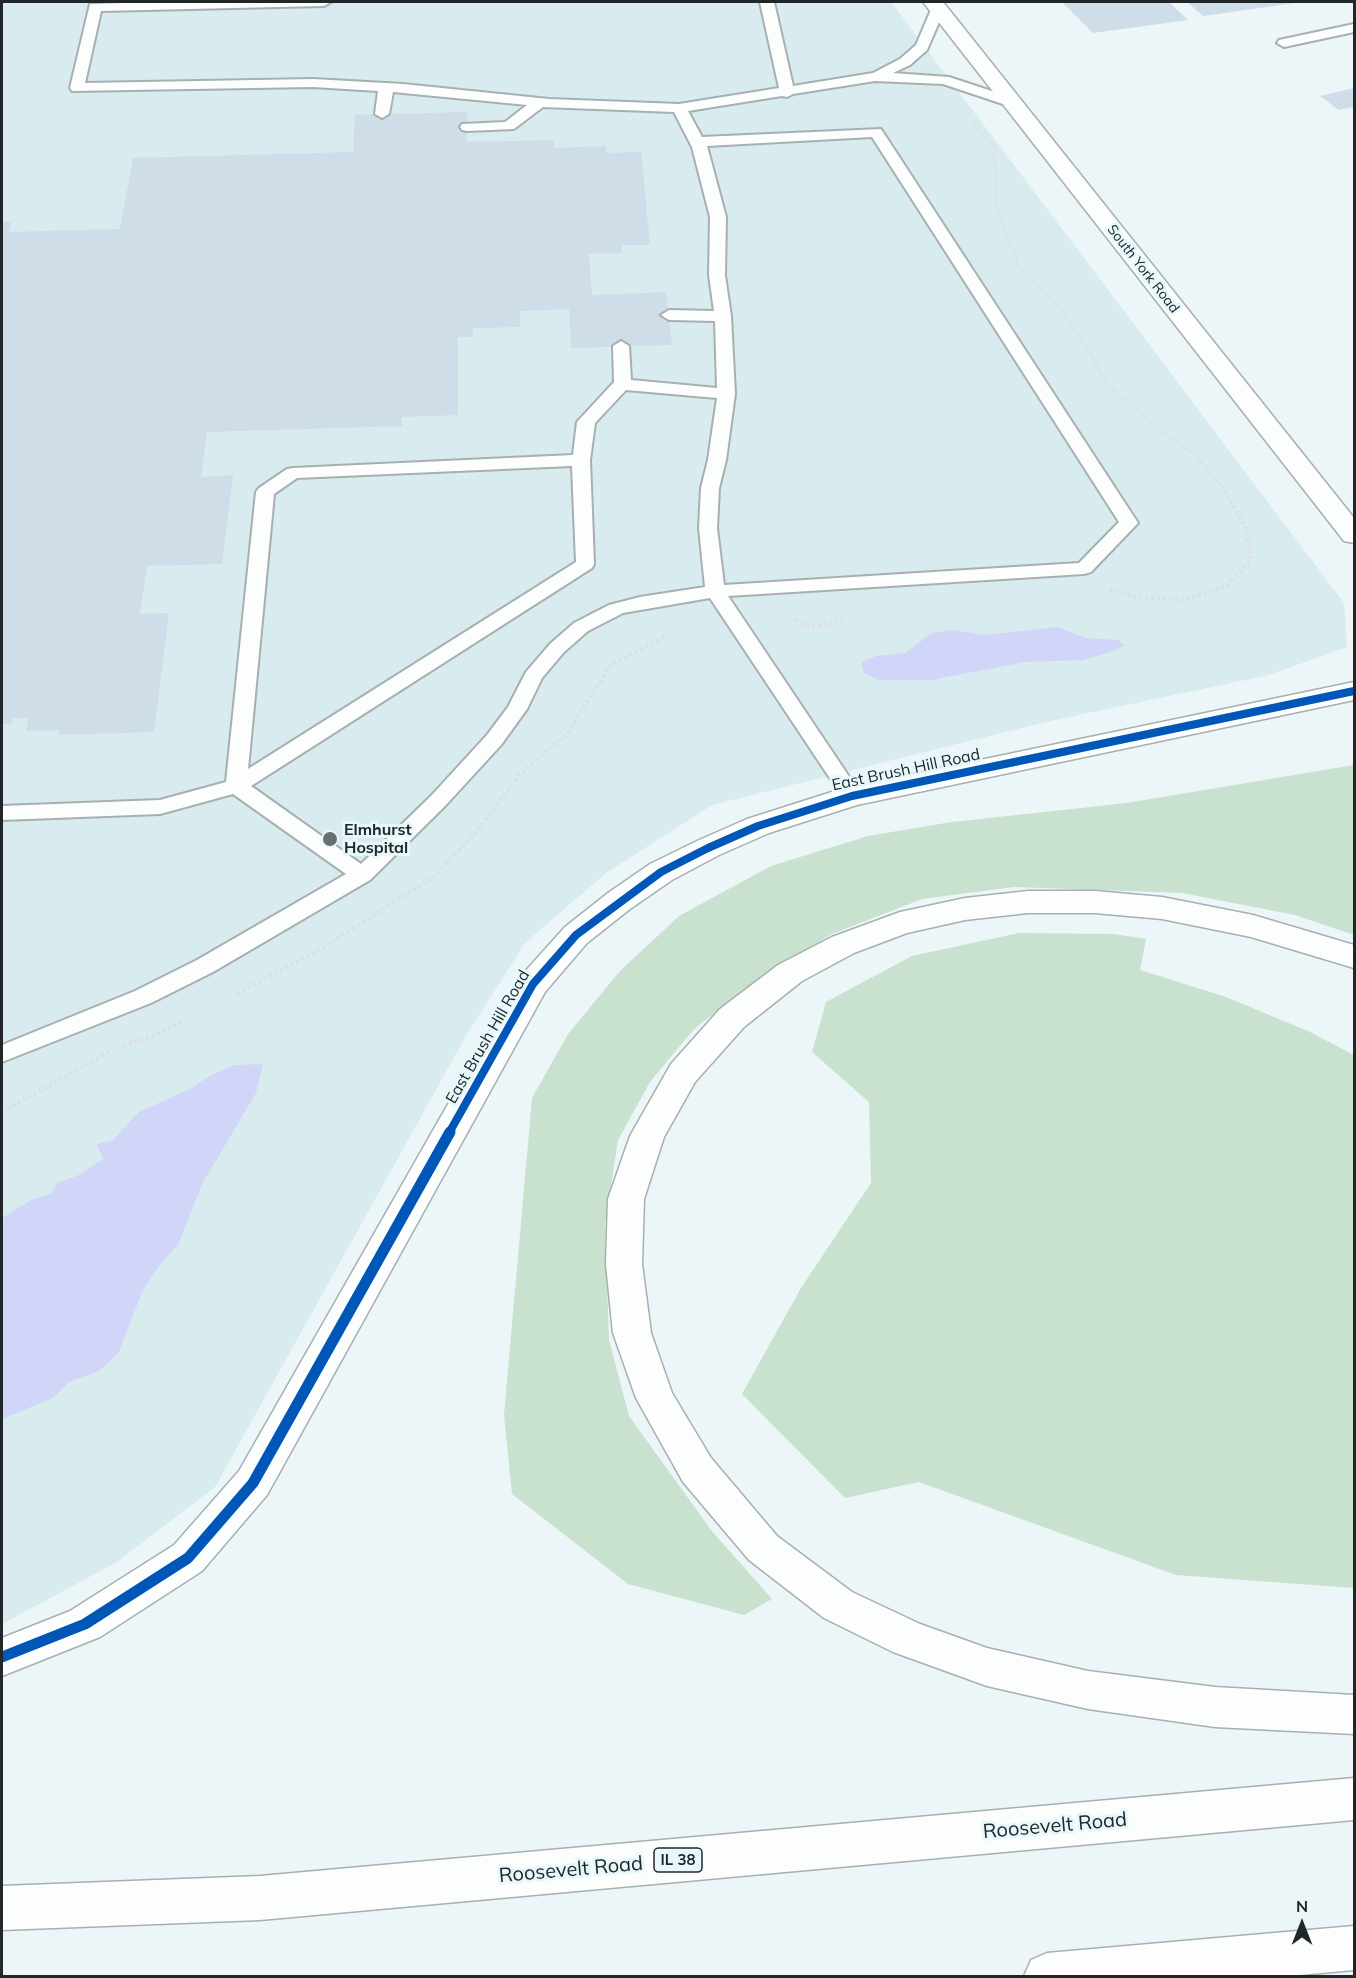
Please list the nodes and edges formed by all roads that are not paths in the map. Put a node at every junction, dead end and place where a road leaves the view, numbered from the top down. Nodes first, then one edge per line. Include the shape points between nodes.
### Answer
1 (324, 2) edge
2 (767, 2) edge
3 (935, 5) edge
4 (1354, 28) edge
5 (1284, 43) dead end
6 (875, 77) junction
7 (386, 87) junction
8 (787, 93) junction
9 (540, 102) junction
10 (1011, 102) junction
11 (678, 108) junction
12 (382, 114) dead end
13 (467, 127) dead end
14 (698, 142) junction
15 (669, 315) dead end
16 (723, 316) junction
17 (621, 346) dead end
18 (623, 383) junction
19 (726, 394) junction
20 (581, 460) junction
21 (1354, 535) edge
22 (716, 591) junction
23 (1354, 691) edge
24 (236, 786) junction
25 (852, 796) junction
26 (2, 813) edge
27 (362, 875) junction
28 (1354, 957) edge
29 (2, 1054) edge
30 (2, 1657) edge
31 (1354, 1715) edge
32 (1354, 1799) edge
33 (2, 1908) edge
34 (1354, 1948) edge
35 (1047, 1977) edge

1 - 7 lane via 95,7 77,88 246,83
2 - 8 lane
3 - 6 lane via 922,47 905,62
3 - 10 main road, South York Road
4 - 5 lane
6 - 8 lane
6 - 10 lane via 944,80
7 - 9 lane
7 - 12 lane
8 - 11 lane
9 - 11 lane
9 - 13 lane via 509,126
10 - 21 main road, South York Road
11 - 14 lane
14 - 16 lane via 718,217 717,275
14 - 22 lane via 876,132 1129,523 1084,568
15 - 16 lane
16 - 19 lane
17 - 18 lane
18 - 19 lane
18 - 20 lane via 586,422
19 - 22 lane via 710,488 708,528
20 - 24 lane via 585,564
20 - 24 lane via 293,473 265,492
22 - 25 lane
22 - 27 lane via 616,609 581,627 533,676 517,709 494,740
23 - 25 main road, East Brush Hill Road
24 - 26 lane via 160,807
24 - 27 lane
25 - 30 main road, East Brush Hill Road via 758,826 708,848 652,878 576,935 533,984 253,1483 188,1558 85,1624
27 - 29 lane via 205,966 143,997
28 - 31 main road via 1230,922 1162,908 1095,902 1028,902 965,909 900,922 843,945 790,973 732,1018 683,1073 646,1136 626,1199 624,1264 632,1333 655,1398 697,1470 763,1548 838,1605 908,1639 987,1667 1088,1690 1215,1707
32 - 33 main road, Roosevelt Road / IL 38 via 260,1898
34 - 35 main road

